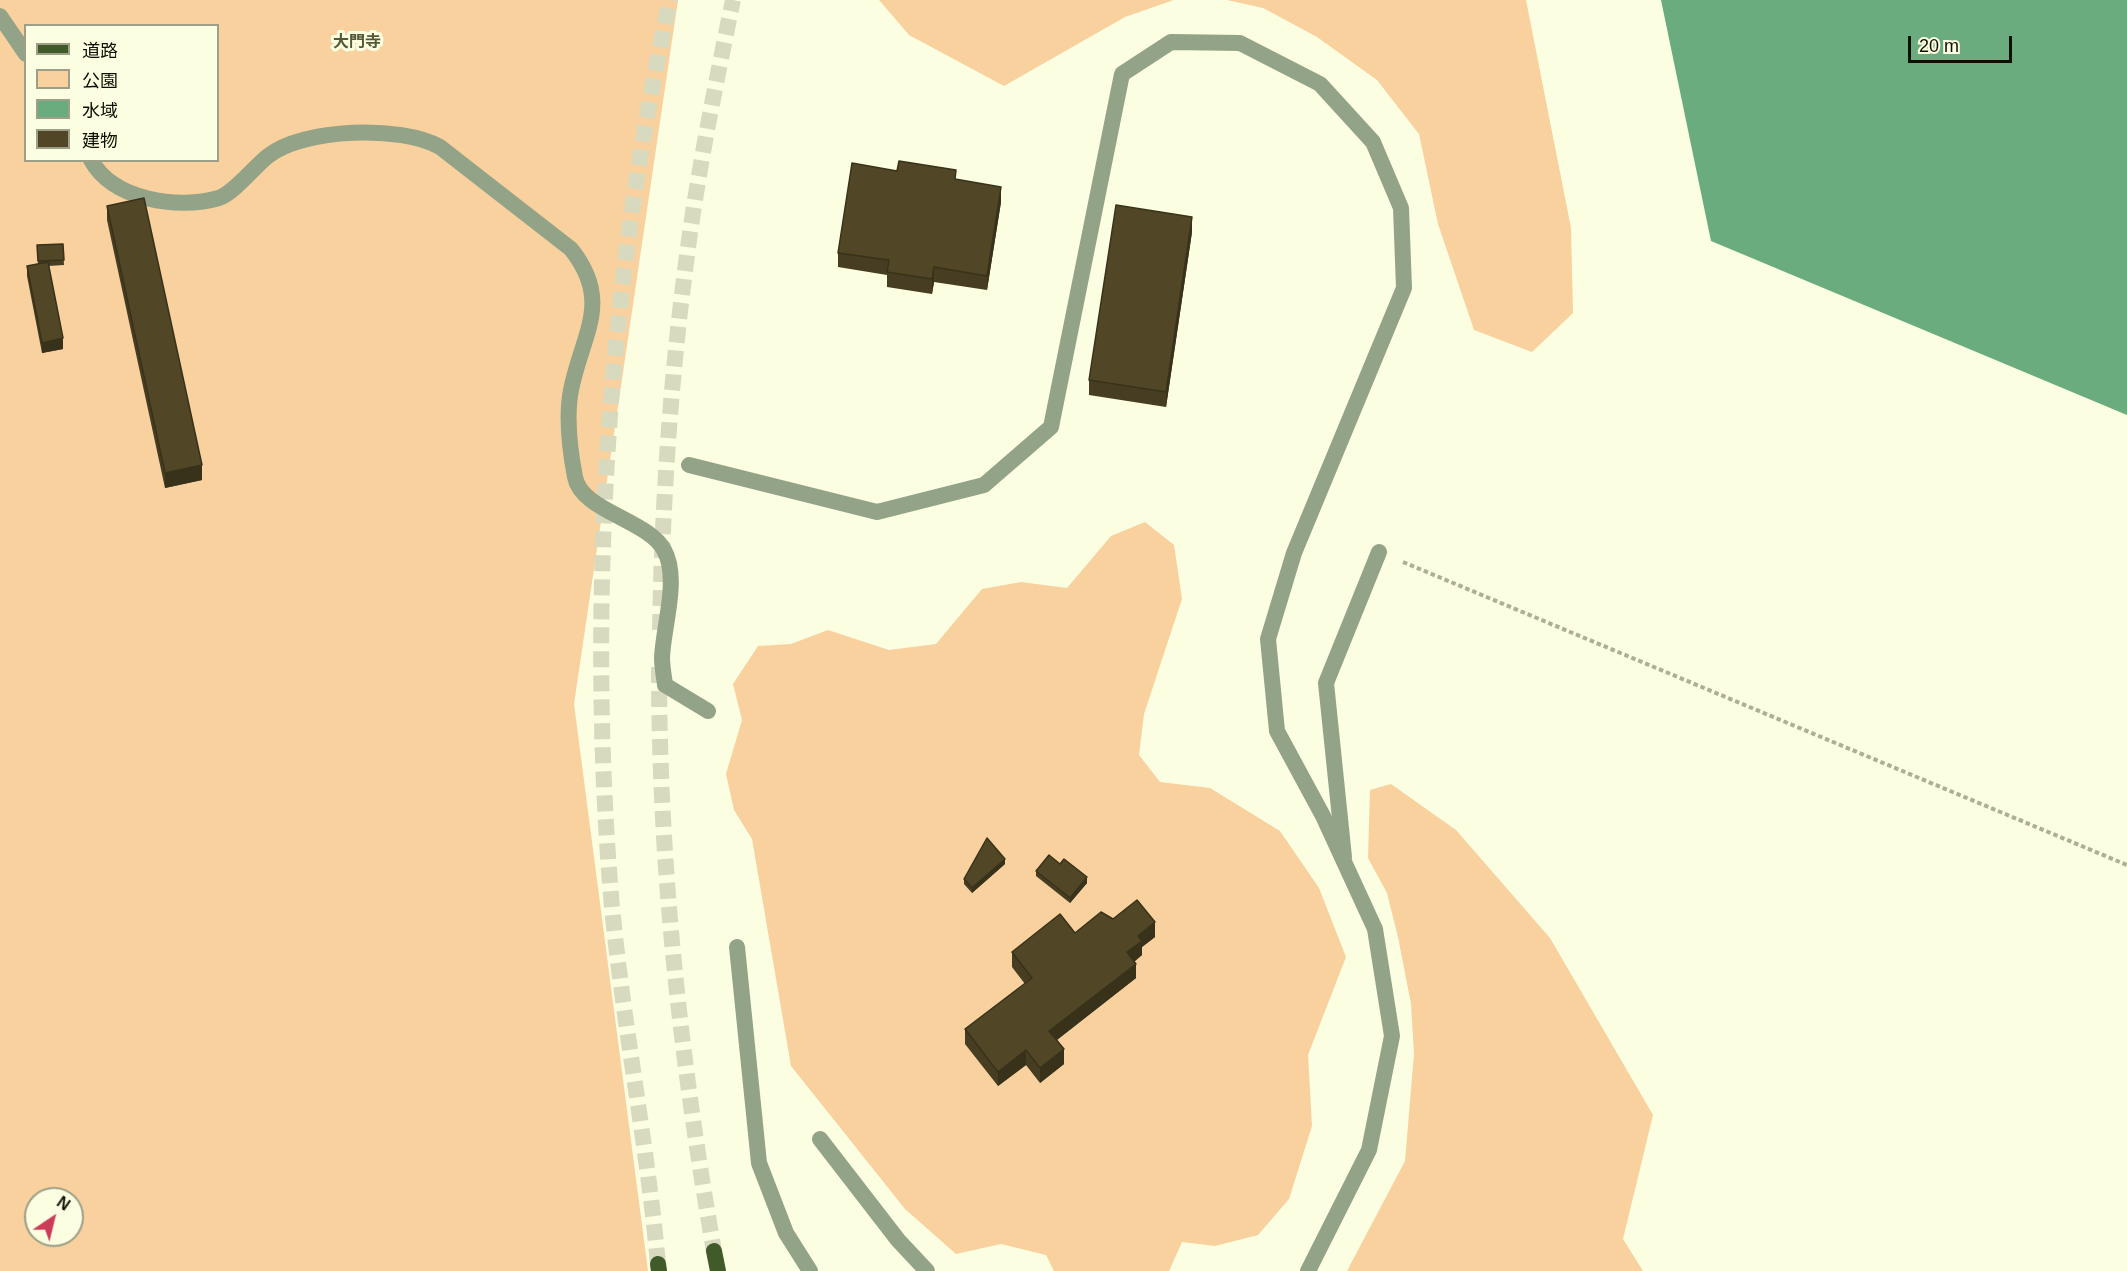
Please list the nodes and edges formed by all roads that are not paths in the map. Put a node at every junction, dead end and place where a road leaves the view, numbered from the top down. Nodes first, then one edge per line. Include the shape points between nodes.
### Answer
1 (0, 16) edge
2 (24, 51) edge
3 (91, 162) edge
4 (689, 465) dead end
5 (1379, 552) road end
6 (708, 711) dead end
7 (1344, 861) junction
8 (737, 947) dead end
9 (820, 1139) dead end
10 (714, 1251) tunnel mouth
11 (718, 1271) edge
12 (810, 1271) edge
13 (927, 1271) edge
14 (1308, 1271) edge

1 - 2 street
3 - 6 street via 98,174 124,190 175,203 199,201 221,197 285,145 384,131 404,134 425,138 440,147 571,249 594,291 592,314 570,399 575,478 583,492 648,534 664,549 671,579 662,659 665,685
4 - 7 street via 877,512 984,485 1051,427 1122,74 1172,42 1240,43 1320,84 1373,142 1401,208 1404,277 1404,288 1294,553 1268,639 1277,731
5 - 7 street via 1326,683
7 - 14 street via 1376,929 1392,1036 1369,1150
8 - 12 street via 759,1163 786,1233
9 - 13 street via 898,1240
10 - 11 main road

